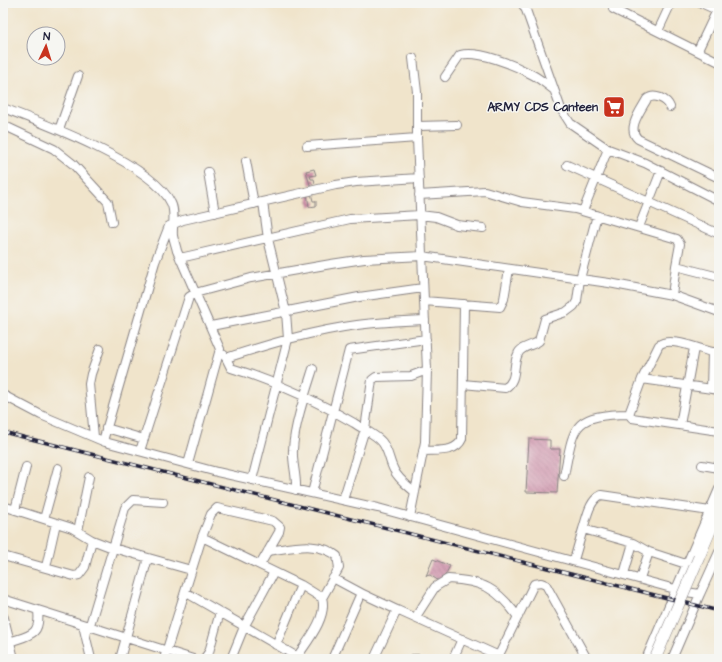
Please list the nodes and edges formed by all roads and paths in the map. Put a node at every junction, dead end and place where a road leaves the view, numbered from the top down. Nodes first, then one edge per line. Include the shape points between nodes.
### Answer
1 (671, 3) edge
2 (701, 3) edge
3 (524, 7) edge
4 (613, 9) dead end
5 (718, 9) edge
6 (658, 31) junction
7 (698, 50) junction
8 (414, 58) dead end
9 (719, 62) edge
10 (78, 76) dead end
11 (445, 77) dead end
12 (554, 90) junction
13 (670, 107) dead end
14 (3, 108) edge
15 (3, 125) edge
16 (457, 125) dead end
17 (417, 126) junction
18 (59, 130) junction
19 (417, 138) junction
20 (308, 146) dead end
21 (608, 149) junction
22 (246, 161) dead end
23 (567, 165) dead end
24 (660, 171) junction
25 (208, 172) dead end
26 (419, 178) junction
27 (596, 178) junction
28 (719, 178) edge
29 (420, 195) junction
30 (719, 201) edge
31 (263, 202) junction
32 (649, 202) junction
33 (254, 204) junction
34 (583, 211) junction
35 (215, 213) junction
36 (420, 215) junction
37 (597, 215) junction
38 (112, 222) dead end
39 (173, 224) junction
40 (484, 228) dead end
41 (639, 228) junction
42 (719, 234) edge
43 (268, 239) junction
44 (422, 256) junction
45 (180, 258) junction
46 (676, 266) junction
47 (509, 269) junction
48 (275, 274) junction
49 (719, 277) edge
50 (580, 279) junction
51 (424, 288) junction
52 (194, 293) junction
53 (672, 295) junction
54 (424, 301) junction
55 (464, 304) junction
56 (286, 312) junction
57 (719, 312) edge
58 (425, 320) junction
59 (211, 326) junction
60 (288, 339) junction
61 (426, 339) junction
62 (694, 348) junction
63 (100, 349) dead end
64 (220, 349) junction
65 (715, 352) edge
66 (226, 358) junction
67 (313, 369) dead end
68 (427, 370) junction
69 (642, 379) junction
70 (277, 384) junction
71 (463, 384) junction
72 (686, 385) junction
73 (715, 389) edge
74 (3, 395) edge
75 (304, 398) junction
76 (332, 410) junction
77 (629, 414) junction
78 (680, 425) junction
79 (106, 428) junction
80 (365, 430) junction
81 (719, 431) edge
82 (94, 437) junction
83 (144, 439) junction
84 (103, 441) junction
85 (140, 451) junction
86 (423, 451) junction
87 (188, 464) junction
88 (702, 464) dead end
89 (26, 467) dead end
90 (58, 468) dead end
91 (719, 468) edge
92 (564, 476) dead end
93 (89, 477) dead end
94 (252, 480) junction
95 (719, 489) edge
96 (296, 490) junction
97 (415, 492) junction
98 (312, 493) junction
99 (342, 500) junction
100 (163, 502) dead end
101 (3, 506) edge
102 (15, 510) junction
103 (714, 511) edge
104 (410, 517) junction
105 (44, 519) junction
106 (56, 523) junction
107 (583, 529) junction
108 (78, 531) junction
109 (202, 537) junction
110 (92, 540) junction
111 (633, 543) junction
112 (113, 548) junction
113 (268, 551) junction
114 (648, 552) junction
115 (719, 552) edge
116 (3, 556) edge
117 (148, 558) junction
118 (574, 560) junction
119 (717, 562) edge
120 (686, 564) junction
121 (260, 565) junction
122 (46, 568) junction
123 (191, 570) junction
124 (274, 572) junction
125 (624, 574) junction
126 (333, 578) junction
127 (640, 578) junction
128 (300, 585) junction
129 (677, 590) junction
130 (184, 592) junction
131 (361, 593) junction
132 (700, 594) junction
133 (322, 598) junction
134 (3, 599) edge
135 (397, 610) junction
136 (38, 611) junction
137 (220, 612) junction
138 (518, 616) junction
139 (3, 618) edge
140 (415, 618) junction
141 (86, 626) junction
142 (244, 627) junction
143 (125, 639) junction
144 (462, 639) junction
145 (9, 642) junction
146 (276, 645) junction
147 (165, 655) edge
148 (498, 657) edge
149 (299, 658) edge
150 (13, 659) edge
151 (91, 659) edge
152 (120, 659) edge
153 (194, 659) edge
154 (204, 659) edge
155 (231, 659) edge
156 (332, 659) edge
157 (374, 659) edge
158 (413, 659) edge
159 (420, 659) edge
160 (453, 659) edge
161 (587, 659) edge
162 (646, 659) edge
163 (655, 659) edge
164 (672, 659) edge

1 - 6 street
2 - 5 street
3 - 12 street
4 - 6 street
5 - 7 street
6 - 7 street
7 - 9 street
8 - 17 street
10 - 18 street
11 - 12 street via 460,55 476,54 532,74
12 - 21 street via 570,123
13 - 28 street via 667,101 660,98 654,96 647,99 633,128 634,136
14 - 18 street
15 - 38 street via 54,149 72,164 108,202
16 - 17 street
17 - 19 street
18 - 39 street via 89,143 141,173 172,204
19 - 20 street
19 - 26 street
21 - 24 street
21 - 27 street
22 - 33 street
23 - 27 street
24 - 30 street
24 - 32 street
25 - 35 street
26 - 29 street
26 - 31 street via 356,182
27 - 32 street
27 - 34 street
29 - 34 street via 485,191 522,202
29 - 36 street
31 - 33 street
31 - 43 street
32 - 41 street
32 - 42 street
33 - 35 street
34 - 37 street
35 - 39 street
36 - 40 street via 436,217 457,225
36 - 43 street via 350,219
36 - 44 street
37 - 41 street
37 - 50 street
39 - 45 street via 173,237
39 - 79 street via 166,232 155,262
41 - 46 street via 679,241
43 - 45 street
43 - 48 street
44 - 47 street
44 - 48 street via 364,259
44 - 51 street
45 - 52 street
46 - 49 street
46 - 53 street
47 - 50 street
47 - 55 street via 504,299 500,307
48 - 52 street
48 - 56 street
50 - 53 street
50 - 71 street via 574,306 566,312 545,319 539,341 524,347 518,354 513,382 510,385 505,388
51 - 54 street
51 - 56 street via 359,297
52 - 59 street
52 - 83 street via 189,297 184,310
53 - 57 street
54 - 55 street
54 - 58 street
55 - 71 street
56 - 59 street
56 - 60 street
58 - 60 street via 358,324
58 - 61 street
59 - 64 street
60 - 66 street
60 - 70 street
61 - 68 street
61 - 76 street via 349,350
62 - 65 street
62 - 69 street via 676,342 662,342
62 - 72 street
63 - 82 street via 89,384
64 - 66 street
64 - 87 street
65 - 73 street
66 - 70 street via 231,368
67 - 75 street
68 - 80 street via 411,376 376,377 372,380
68 - 86 street
69 - 72 street
69 - 77 street
70 - 75 street
70 - 94 street
71 - 86 street via 463,431 460,445 454,448
72 - 73 street
72 - 78 street
74 - 82 street via 41,415
75 - 76 street
75 - 96 street via 293,449
76 - 80 street
76 - 98 street
77 - 78 street via 632,418
77 - 92 street via 601,415 580,423 572,438
78 - 81 street
79 - 83 street
79 - 84 street
80 - 97 street via 381,441 394,471
80 - 99 street
82 - 84 street
83 - 85 street
84 - 85 street
85 - 87 street
86 - 97 street
87 - 94 street
88 - 91 street
89 - 102 street
90 - 105 street
93 - 108 street
94 - 96 street
95 - 103 street
96 - 98 street
97 - 104 street
98 - 99 street
99 - 104 street
100 - 112 street via 133,500 128,503
101 - 102 street
102 - 105 street
103 - 107 street via 601,495 595,498
103 - 120 street
103 - 163 highway, bridge
104 - 118 street
105 - 106 street
106 - 108 street
106 - 122 street
107 - 111 street
107 - 118 street
108 - 110 street
109 - 113 street via 216,508 277,524 280,527 279,532
109 - 121 street
109 - 123 street
110 - 112 street
110 - 122 street via 79,575 74,576
111 - 114 street
111 - 125 street
112 - 117 street
112 - 141 street
113 - 121 street
113 - 126 street via 322,547 337,556 339,561 339,568
114 - 120 street
114 - 127 street
115 - 119 street
116 - 122 street
117 - 123 street
117 - 143 street
118 - 125 street
119 - 132 street
120 - 129 street
121 - 124 street
123 - 130 street
124 - 128 street
124 - 142 street
125 - 127 street
126 - 131 street
126 - 133 street
127 - 129 street
128 - 133 street
128 - 146 street
129 - 132 street
129 - 162 street
130 - 137 street
130 - 147 street
131 - 135 street
131 - 156 street
132 - 164 street
133 - 149 street via 321,616
134 - 136 street
135 - 140 street
135 - 157 street
136 - 141 street
136 - 145 street via 39,622 35,632
137 - 142 street
137 - 154 street via 209,652
138 - 140 street via 506,600 488,586 448,579 435,587
138 - 148 street
138 - 161 street via 534,584 546,585
139 - 145 main road
140 - 144 street
141 - 143 street
141 - 151 street
142 - 146 street
142 - 155 street
143 - 147 street
143 - 152 street
144 - 148 street
144 - 160 street
145 - 150 main road
146 - 149 street
147 - 153 street
158 - 159 street

